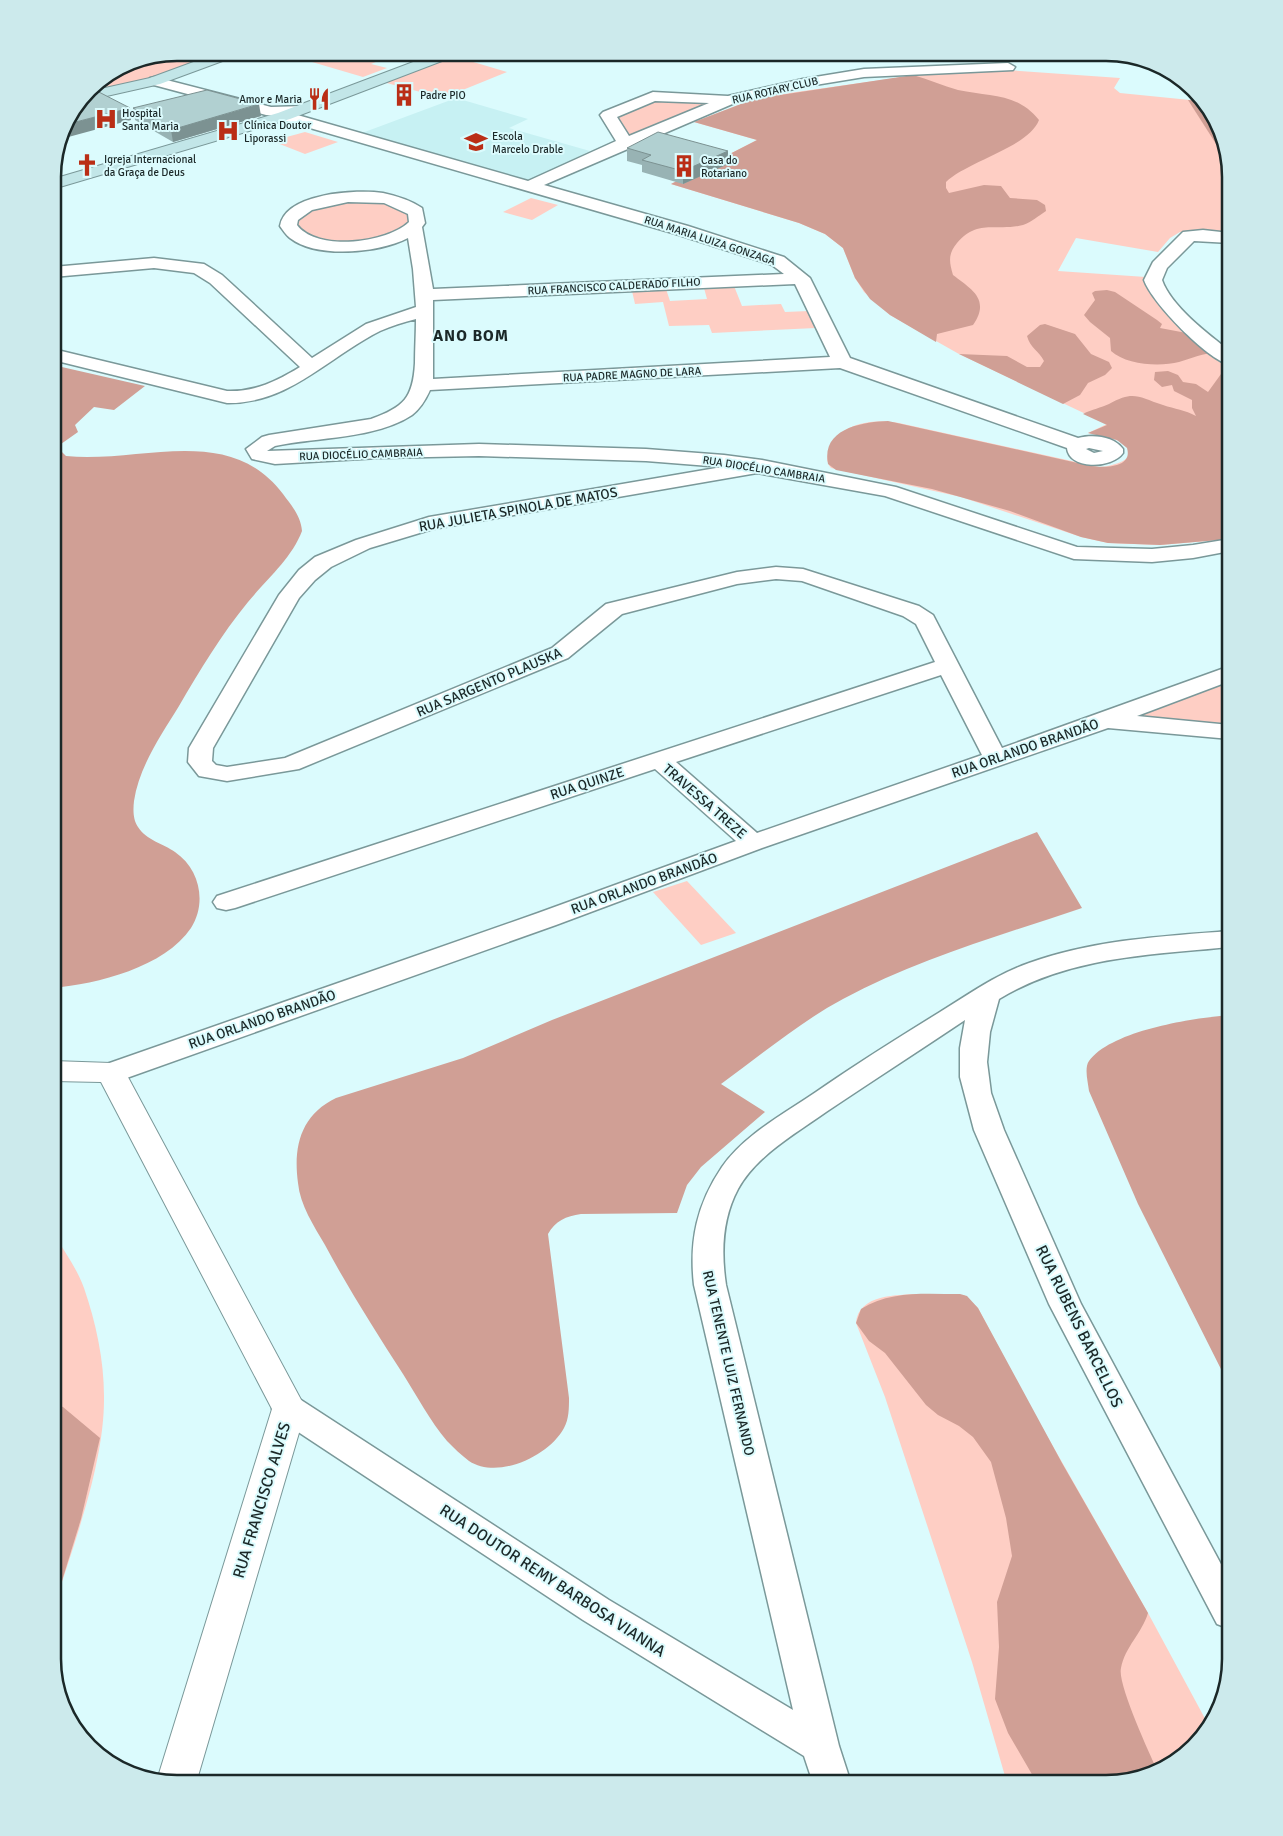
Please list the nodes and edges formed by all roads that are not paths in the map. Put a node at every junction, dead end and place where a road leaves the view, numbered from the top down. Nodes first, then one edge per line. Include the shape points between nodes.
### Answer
1 (207, 61) edge
2 (429, 61) edge
3 (1008, 67) dead end
4 (155, 81) junction
5 (95, 95) edge
6 (732, 99) junction
7 (306, 108) junction
8 (284, 116) junction
9 (625, 143) junction
10 (61, 182) edge
11 (529, 186) junction
12 (414, 228) junction
13 (1222, 237) edge
14 (61, 271) edge
15 (802, 278) junction
16 (426, 303) junction
17 (1222, 352) edge
18 (61, 356) edge
19 (842, 362) junction
20 (311, 367) junction
21 (423, 385) junction
22 (1078, 445) dead end
23 (762, 466) junction
24 (1222, 546) edge
25 (948, 665) junction
26 (1222, 676) edge
27 (1104, 721) junction
28 (1222, 731) edge
29 (201, 748) joint
30 (995, 757) junction
31 (658, 759) junction
32 (753, 843) junction
33 (226, 902) dead end
34 (1222, 940) edge
35 (986, 995) junction
36 (61, 1071) edge
37 (111, 1072) junction
38 (289, 1409) junction
39 (1222, 1599) edge
40 (820, 1746) junction
41 (178, 1775) edge
42 (829, 1775) edge

1 - 4 main road
2 - 7 main road
3 - 6 street, RUA ROTARY CLUB via 864,73
4 - 5 main road
4 - 7 street via 271,112
6 - 9 street, RUA ROTARY CLUB
6 - 9 street via 653,96 608,115
7 - 8 main road
8 - 10 main road
8 - 11 street, RUA MARIA LUIZA GONZAGA
9 - 11 street, RUA ROTARY CLUB
11 - 15 street, RUA MARIA LUIZA GONZAGA via 771,258
12 - 12 street via 418,218 409,206 372,197 336,198 314,203 298,211 290,222 295,233 303,238 339,246 385,242
12 - 16 street
13 - 17 street via 1189,236 1159,266 1153,280 1156,290 1176,312
14 - 20 street via 154,263 198,268 216,279
15 - 16 street, RUA FRANCISCO CALDERADO FILHO
15 - 19 street, RUA MARIA LUIZA GONZAGA
16 - 20 street, RUA FRANCISCO CALDERADO FILHO via 374,327
16 - 21 street
18 - 20 street, RUA FRANCISCO CALDERADO FILHO via 240,399 265,393
19 - 21 street, RUA PADRE MAGNO DE LARA
19 - 22 street
21 - 23 street, RUA DIOCÉLIO CAMBRAIA via 411,406 392,418 277,439 262,444 256,449 256,454 275,458 479,450 691,458
23 - 24 street, RUA DIOCÉLIO CAMBRAIA via 889,491 1074,553 1190,552
23 - 29 street, RUA JULIETA SPINOLA DE MATOS via 429,522 363,544 323,562 290,595
25 - 29 street, RUA SARGENTO PLAUSKA via 925,620 911,611 803,575 762,574 627,604 602,616 574,645 560,654 290,764 242,773 215,773 200,762
25 - 30 street, RUA SARGENTO PLAUSKA
25 - 31 street, RUA QUINZE
26 - 27 street, RUA ORLANDO BRANDÃO
27 - 28 street
27 - 30 street, RUA ORLANDO BRANDÃO
30 - 32 street, RUA ORLANDO BRANDÃO
31 - 32 street, TRAVESSA TREZE
31 - 33 street, RUA QUINZE
32 - 37 street, RUA ORLANDO BRANDÃO
34 - 35 street, RUA TENENTE LUIZ FERNANDO via 1136,946 1093,954 1039,968
35 - 39 street, RUA RUBENS BARCELLOS via 976,1028 971,1064 979,1104 989,1130 1065,1304
35 - 40 street, RUA TENENTE LUIZ FERNANDO via 876,1063 766,1142 737,1168 725,1185 707,1233 707,1267 714,1308
36 - 37 street, RUA ORLANDO BRANDÃO
37 - 38 street, RUA FRANCISCO ALVES
38 - 40 street, RUA DOUTOR REMY BARBOSA VIANNA via 596,1610
38 - 41 street, RUA FRANCISCO ALVES
40 - 42 street, RUA TENENTE LUIZ FERNANDO

